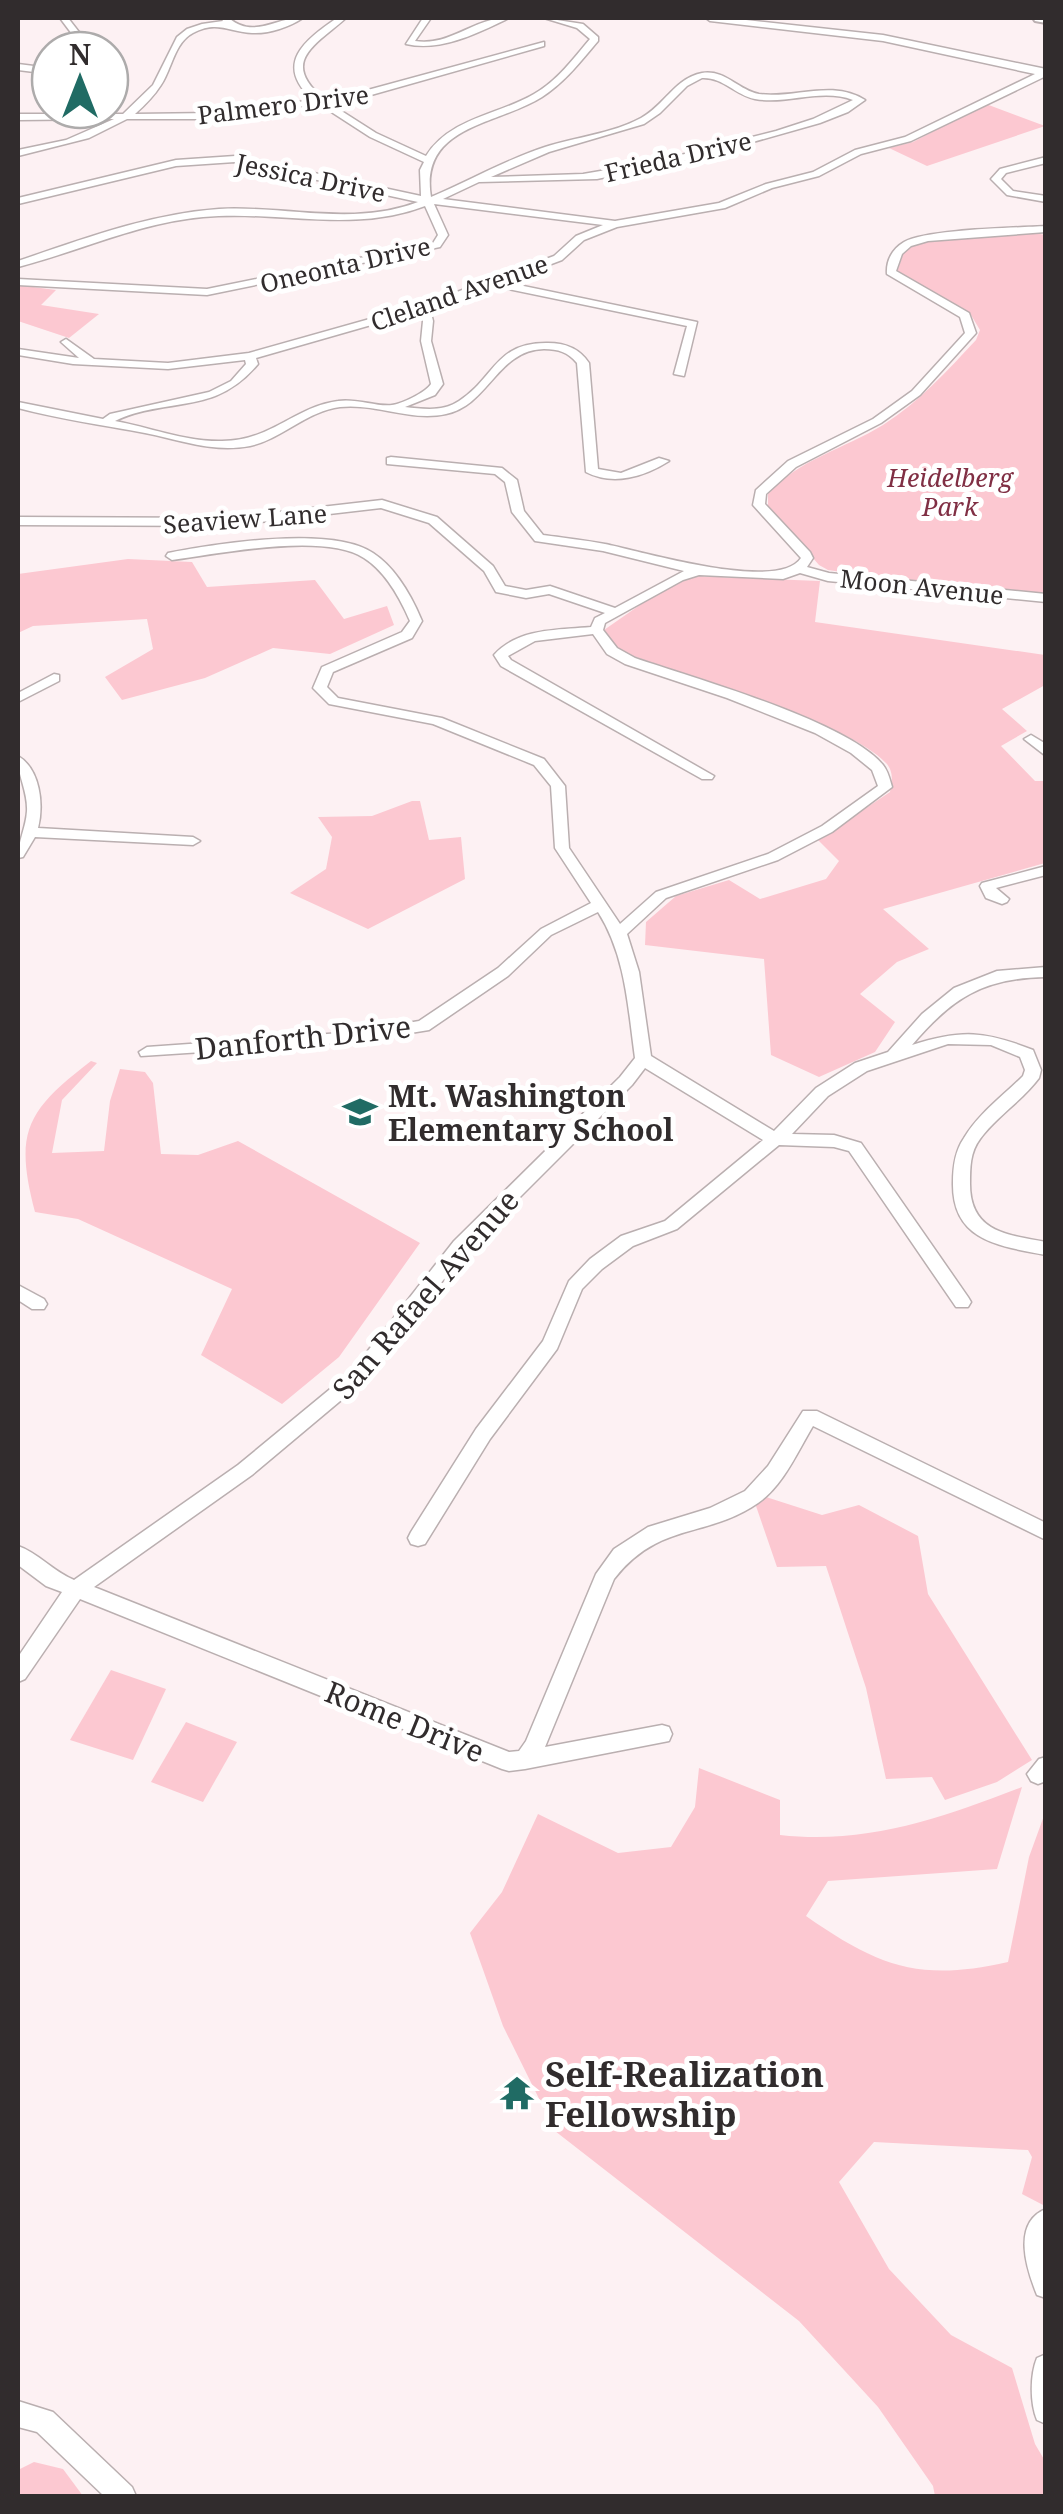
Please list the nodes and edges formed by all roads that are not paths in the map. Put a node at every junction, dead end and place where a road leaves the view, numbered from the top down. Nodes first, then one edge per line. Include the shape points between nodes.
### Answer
1 (299, 18) edge
2 (342, 18) edge
3 (426, 18) edge
4 (505, 18) edge
5 (548, 18) edge
6 (710, 18) edge
7 (227, 20) edge
8 (541, 44) dead end
9 (1044, 73) edge
10 (321, 101) junction
11 (130, 109) edge
12 (130, 118) edge
13 (99, 130) edge
14 (18, 153) edge
15 (1046, 160) edge
16 (430, 161) junction
17 (482, 180) junction
18 (1046, 199) edge
19 (429, 200) junction
20 (18, 201) edge
21 (548, 217) junction
22 (615, 224) junction
23 (1046, 229) edge
24 (580, 238) junction
25 (18, 264) edge
26 (18, 282) edge
27 (488, 282) junction
28 (424, 307) junction
29 (66, 342) dead end
30 (18, 352) edge
31 (250, 356) junction
32 (92, 362) junction
33 (680, 374) dead end
34 (18, 406) edge
35 (394, 406) junction
36 (104, 424) junction
37 (391, 460) dead end
38 (663, 461) dead end
39 (18, 521) edge
40 (225, 522) junction
41 (230, 550) junction
42 (172, 556) dead end
43 (800, 569) junction
44 (698, 571) junction
45 (1046, 598) edge
46 (614, 612) junction
47 (596, 630) junction
48 (54, 678) dead end
49 (18, 698) edge
50 (1031, 738) dead end
51 (1046, 752) edge
52 (18, 760) edge
53 (708, 776) dead end
54 (30, 832) junction
55 (193, 841) dead end
56 (18, 854) edge
57 (1046, 870) edge
58 (1002, 899) dead end
59 (600, 905) junction
60 (619, 934) junction
61 (1046, 972) edge
62 (147, 1052) dead end
63 (894, 1055) junction
64 (643, 1059) junction
65 (774, 1138) junction
66 (1046, 1249) edge
67 (18, 1292) edge
68 (962, 1302) dead end
69 (38, 1304) dead end
70 (1046, 1532) edge
71 (418, 1538) dead end
72 (18, 1554) edge
73 (76, 1589) junction
74 (18, 1673) edge
75 (662, 1734) dead end
76 (525, 1760) junction
77 (1046, 2221) edge
78 (1046, 2286) edge
79 (1046, 2366) edge
80 (1046, 2411) edge
81 (18, 2414) edge
82 (123, 2496) edge

1 - 7 street via 263,30
2 - 10 street via 298,60 302,83
3 - 4 street via 409,42 444,42
5 - 16 street via 580,26 595,38 541,93 462,127
6 - 9 street via 883,38
7 - 11 street via 183,32 150,94
8 - 10 street, Palmero Drive via 386,91
9 - 22 street, Cleland Avenue via 908,139 858,152 816,174 721,206
10 - 12 street, Palmero Drive via 232,114
10 - 16 street
13 - 14 street via 82,140
15 - 18 street via 996,179 1010,194
16 - 19 street, Oneonta Drive via 424,190
17 - 17 street, Frieda Drive via 545,150 644,121 698,76 722,77 759,96 856,96 860,102 809,126 660,165 596,176
17 - 19 street
19 - 20 street, Jessica Drive via 219,158
19 - 21 street, Jessica Drive
19 - 25 street via 369,216 181,216
19 - 26 street, Oneonta Drive via 444,235 436,245 243,286 186,293
21 - 22 street, Jessica Drive
21 - 24 street, Jessica Drive
22 - 24 street, Cleland Avenue
23 - 43 street via 928,238 899,250 891,272 966,315 971,333 916,393 877,422 792,464 760,493 759,505 804,552
24 - 27 street, Cleland Avenue via 558,258
27 - 28 street, Cleland Avenue
27 - 33 street via 692,324
28 - 31 street, Cleland Avenue
28 - 35 street via 437,384 424,397
29 - 32 street
30 - 32 street, Cleland Avenue
31 - 32 street, Cleland Avenue via 190,365
31 - 36 street via 252,364 225,390
34 - 36 street
35 - 36 street via 328,406 271,436 218,446
35 - 38 street via 454,408 513,350 561,347 583,363 592,472 622,477
37 - 44 street via 498,471 510,480 518,512 540,538
39 - 40 street, Seaview Lane
40 - 41 street
40 - 46 street, Seaview Lane via 382,504 432,520 489,569 500,589 550,590
41 - 42 street
41 - 59 street via 330,544 358,550 380,565 416,621 406,634 327,670 320,688 325,696 352,708 437,721 539,762 558,786 562,848
43 - 44 street via 783,575
43 - 45 street, Moon Avenue
44 - 46 street
46 - 47 street
47 - 53 street via 528,640 501,655 506,664
47 - 60 street via 630,661 818,728 863,752 887,780 880,795 772,857 661,895
48 - 49 street
50 - 51 street
52 - 54 street via 34,791
54 - 55 street
54 - 56 street
57 - 58 street via 986,886
59 - 60 street
59 - 62 street, Danforth Drive via 546,932 503,972 423,1026
60 - 64 street
61 - 63 street via 988,978 954,992
63 - 65 street via 839,1079
63 - 66 street via 971,1038 1008,1043 1027,1054 1031,1078 969,1142 959,1198 978,1228
64 - 65 street
64 - 73 street, San Rafael Avenue via 460,1246 358,1376 320,1412
65 - 68 street via 834,1140 864,1154
65 - 71 street via 671,1225 627,1241 575,1286 551,1344 482,1434
67 - 69 street
70 - 76 street, Rome Drive via 810,1416 755,1496 621,1550
72 - 73 street, Rome Drive
73 - 74 street, San Rafael Avenue
73 - 76 street, Rome Drive via 494,1757
75 - 76 street
77 - 78 street via 1036,2232 1034,2250
79 - 80 street
81 - 82 street via 44,2420

